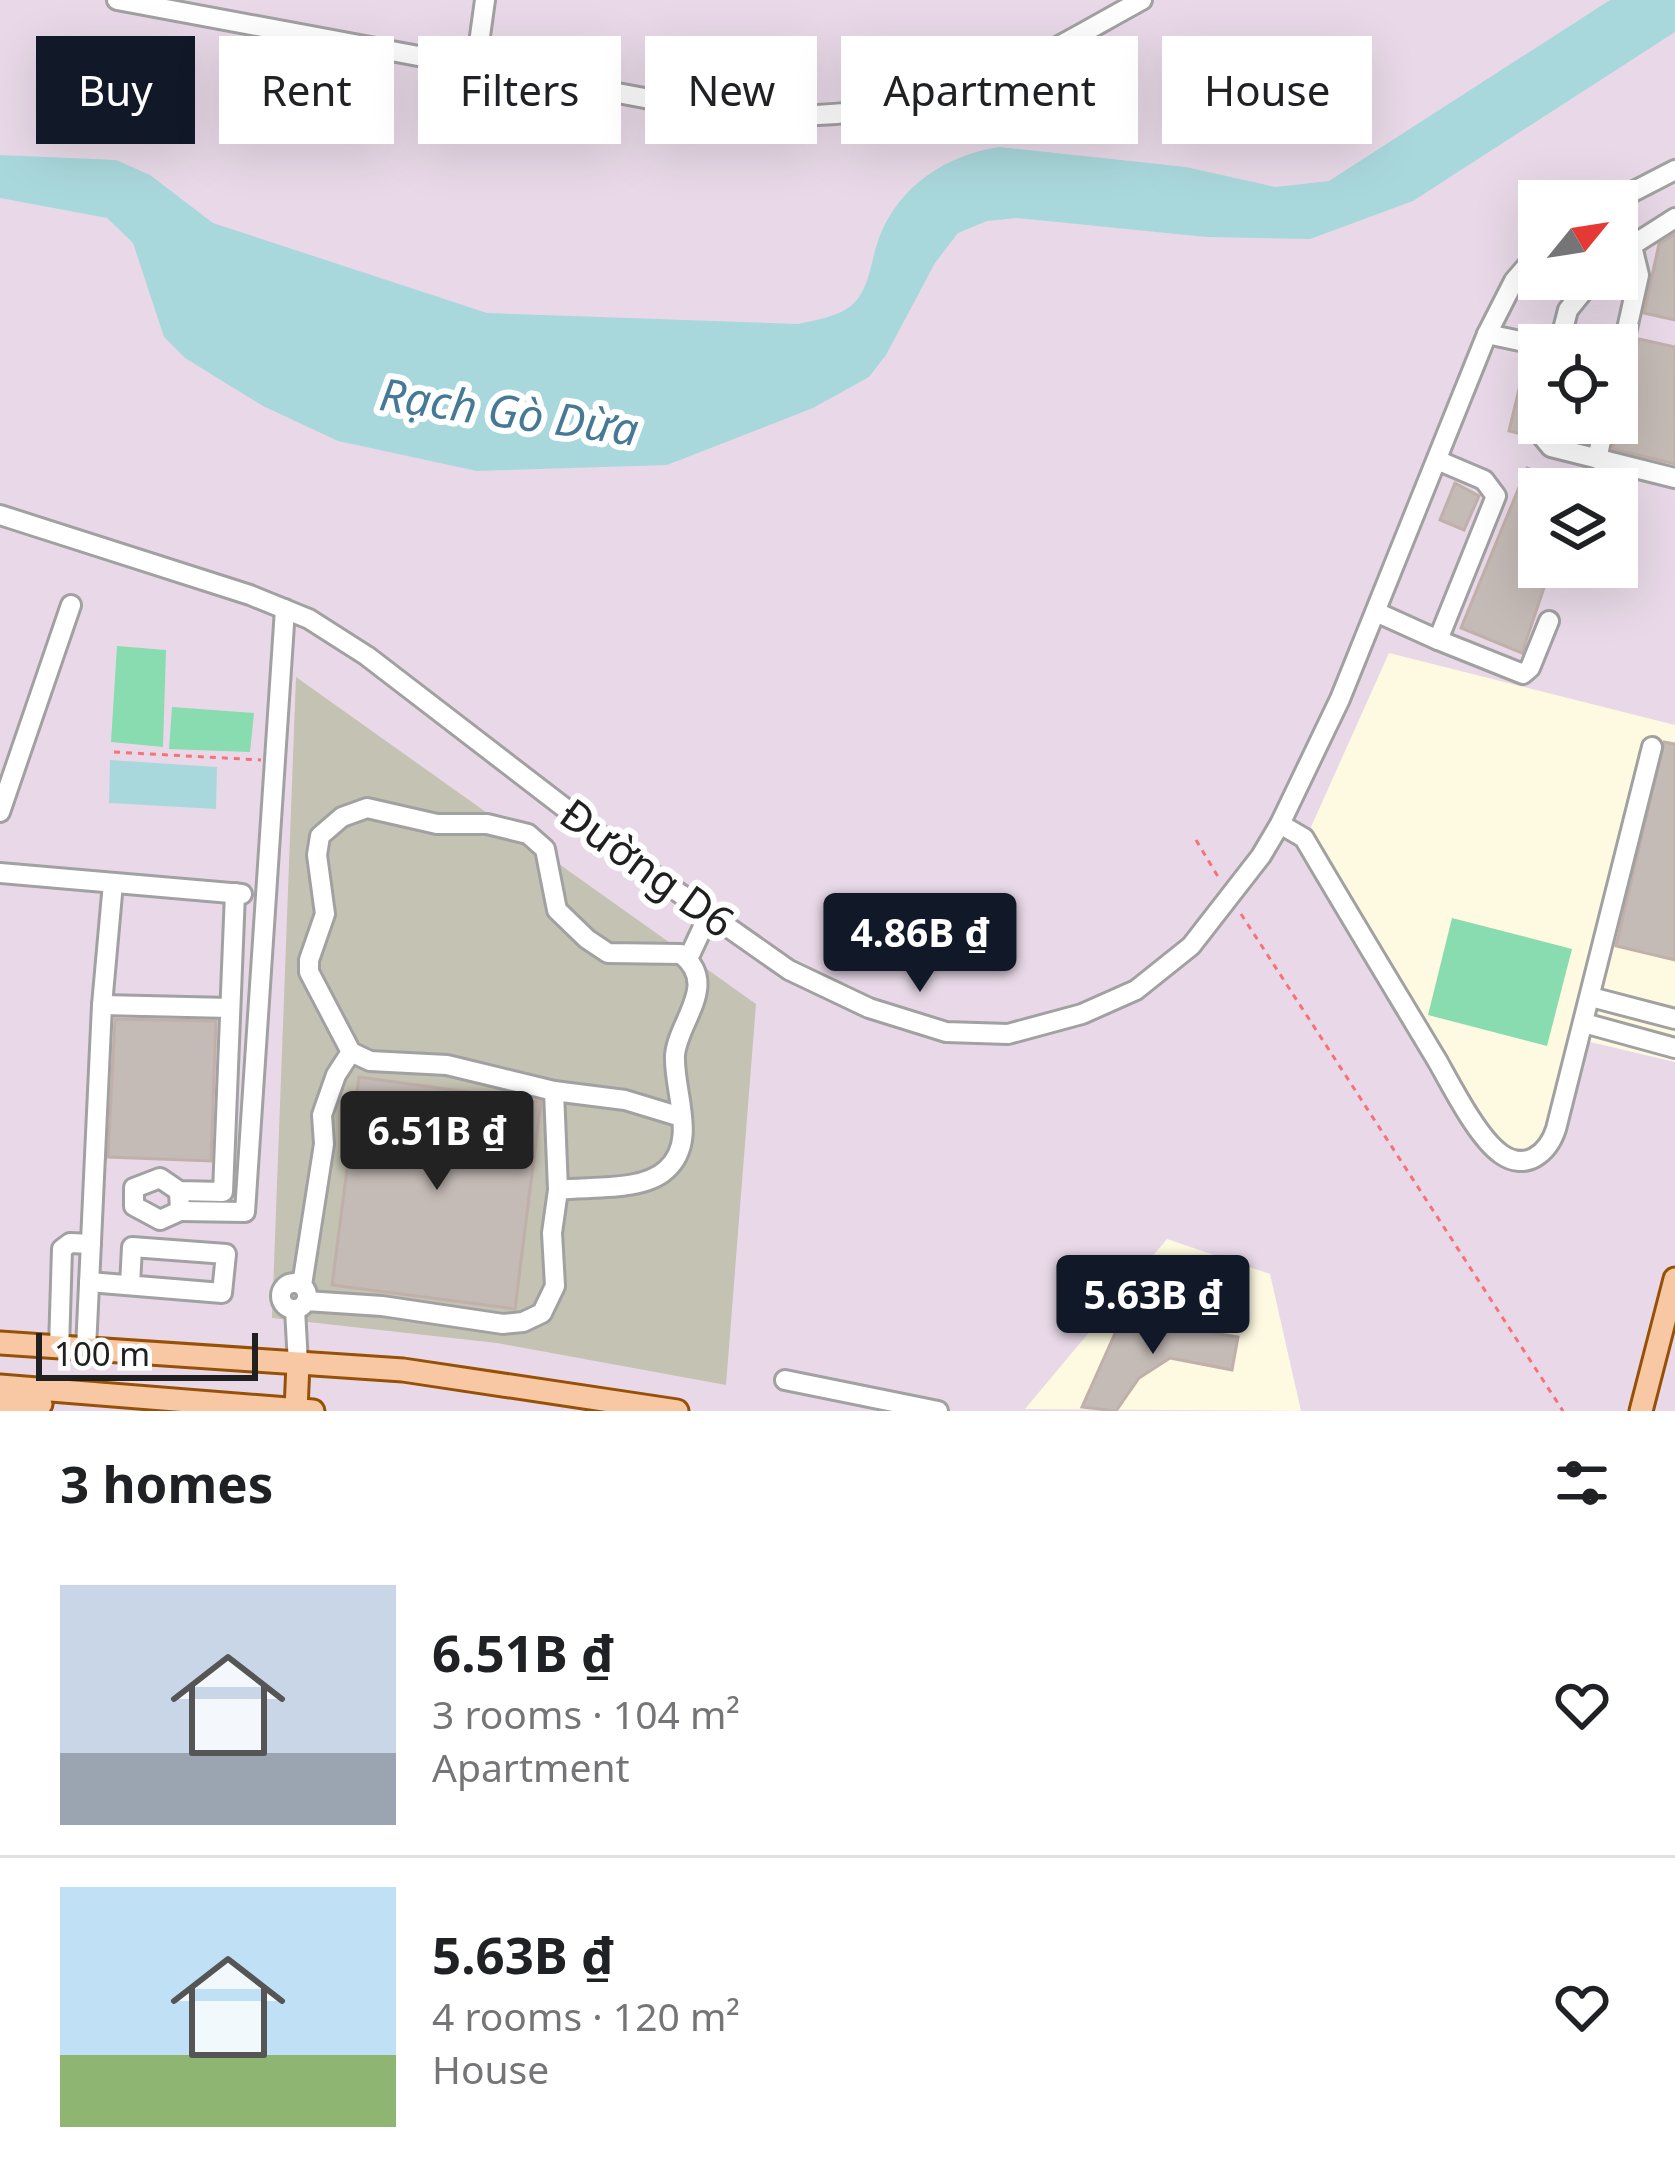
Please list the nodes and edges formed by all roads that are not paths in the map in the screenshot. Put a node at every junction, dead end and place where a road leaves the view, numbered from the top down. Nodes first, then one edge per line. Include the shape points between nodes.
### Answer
1 (117, 0) edge
2 (485, 0) edge
3 (1142, 0) edge
4 (480, 36) edge
5 (418, 54) edge
6 (621, 93) edge
7 (1675, 170) edge
8 (1638, 189) edge
9 (1675, 218) edge
10 (1638, 241) edge
11 (1518, 276) edge
12 (1487, 334) junction
13 (1518, 341) edge
14 (1548, 444) edge
15 (1600, 444) edge
16 (1597, 459) junction
17 (1437, 460) junction
18 (1675, 478) edge
19 (0, 515) edge
20 (70, 605) dead end
21 (285, 609) junction
22 (1376, 612) junction
23 (1549, 621) dead end
24 (1438, 640) junction
25 (1652, 747) dead end
26 (0, 812) edge
27 (1280, 824) junction
28 (0, 873) edge
29 (112, 883) junction
30 (235, 893) junction
31 (265, 895) junction
32 (709, 914) junction
33 (688, 958) junction
34 (1591, 997) junction
35 (102, 1005) junction
36 (230, 1008) junction
37 (1675, 1018) edge
38 (1584, 1023) junction
39 (1675, 1048) edge
40 (351, 1052) junction
41 (554, 1091) junction
42 (680, 1118) junction
43 (558, 1190) junction
44 (93, 1195) junction
45 (134, 1197) junction
46 (180, 1201) junction
47 (91, 1244) junction
48 (1675, 1279) edge
49 (89, 1282) junction
50 (130, 1285) junction
51 (301, 1298) junction
52 (1675, 1318) edge
53 (0, 1332) edge
54 (0, 1343) edge
55 (32, 1346) junction
56 (59, 1348) junction
57 (95, 1350) junction
58 (298, 1364) junction
59 (785, 1380) dead end
60 (0, 1386) edge
61 (0, 1401) edge
62 (194, 1407) edge
63 (296, 1410) edge
64 (171, 1411) edge
65 (313, 1411) edge
66 (676, 1411) edge
67 (938, 1411) edge
68 (1646, 1411) edge

1 - 5 street
2 - 4 street
3 - 6 street via 989,79 846,115 725,113
7 - 8 street
9 - 10 street
11 - 12 street, Đường D6
12 - 13 street
12 - 17 street, Đường D6
14 - 16 street
15 - 16 street
16 - 18 street
17 - 22 street, Đường D6
17 - 24 street via 1484,480 1496,496
19 - 21 street, Đường D6
20 - 26 street
21 - 31 street
21 - 32 street, Đường D6 via 367,656
22 - 24 street
22 - 27 street, Đường D6
23 - 24 street via 1522,674
25 - 34 street
27 - 32 street, Đường D6 via 1191,946 1136,990 1008,1034 946,1032 869,1008 789,970
27 - 38 street via 1304,838 1455,1091 1504,1156 1531,1160 1552,1141
28 - 29 street
29 - 30 street
29 - 35 street
30 - 31 street
30 - 36 street
31 - 46 street via 245,1212
32 - 33 street
33 - 40 street via 674,951 608,953 587,939 557,910 545,849 528,834 356,810 320,836 325,914 308,964
33 - 42 street via 697,996 676,1049
34 - 37 street
34 - 38 street
35 - 36 street
35 - 44 street
36 - 46 street via 223,1192
38 - 39 street
40 - 41 street
40 - 51 street via 322,1114
41 - 42 street via 625,1100
41 - 43 street
42 - 43 street via 681,1147 659,1176
43 - 51 street via 555,1286 547,1308 530,1320 503,1324
44 - 45 street
44 - 47 street
45 - 46 street via 160,1220
45 - 46 street via 160,1178
47 - 49 street
47 - 56 street via 62,1249
48 - 68 main road
49 - 50 street
49 - 57 street
50 - 50 street via 222,1293 226,1254 132,1247
51 - 58 street
52 - 68 main road
53 - 55 main road via 26,1336
54 - 55 main road
55 - 56 main road
56 - 57 main road
57 - 58 main road
58 - 63 main road
58 - 66 main road via 403,1370
59 - 67 street
60 - 62 main road
61 - 64 main road
62 - 63 main road
63 - 65 main road

